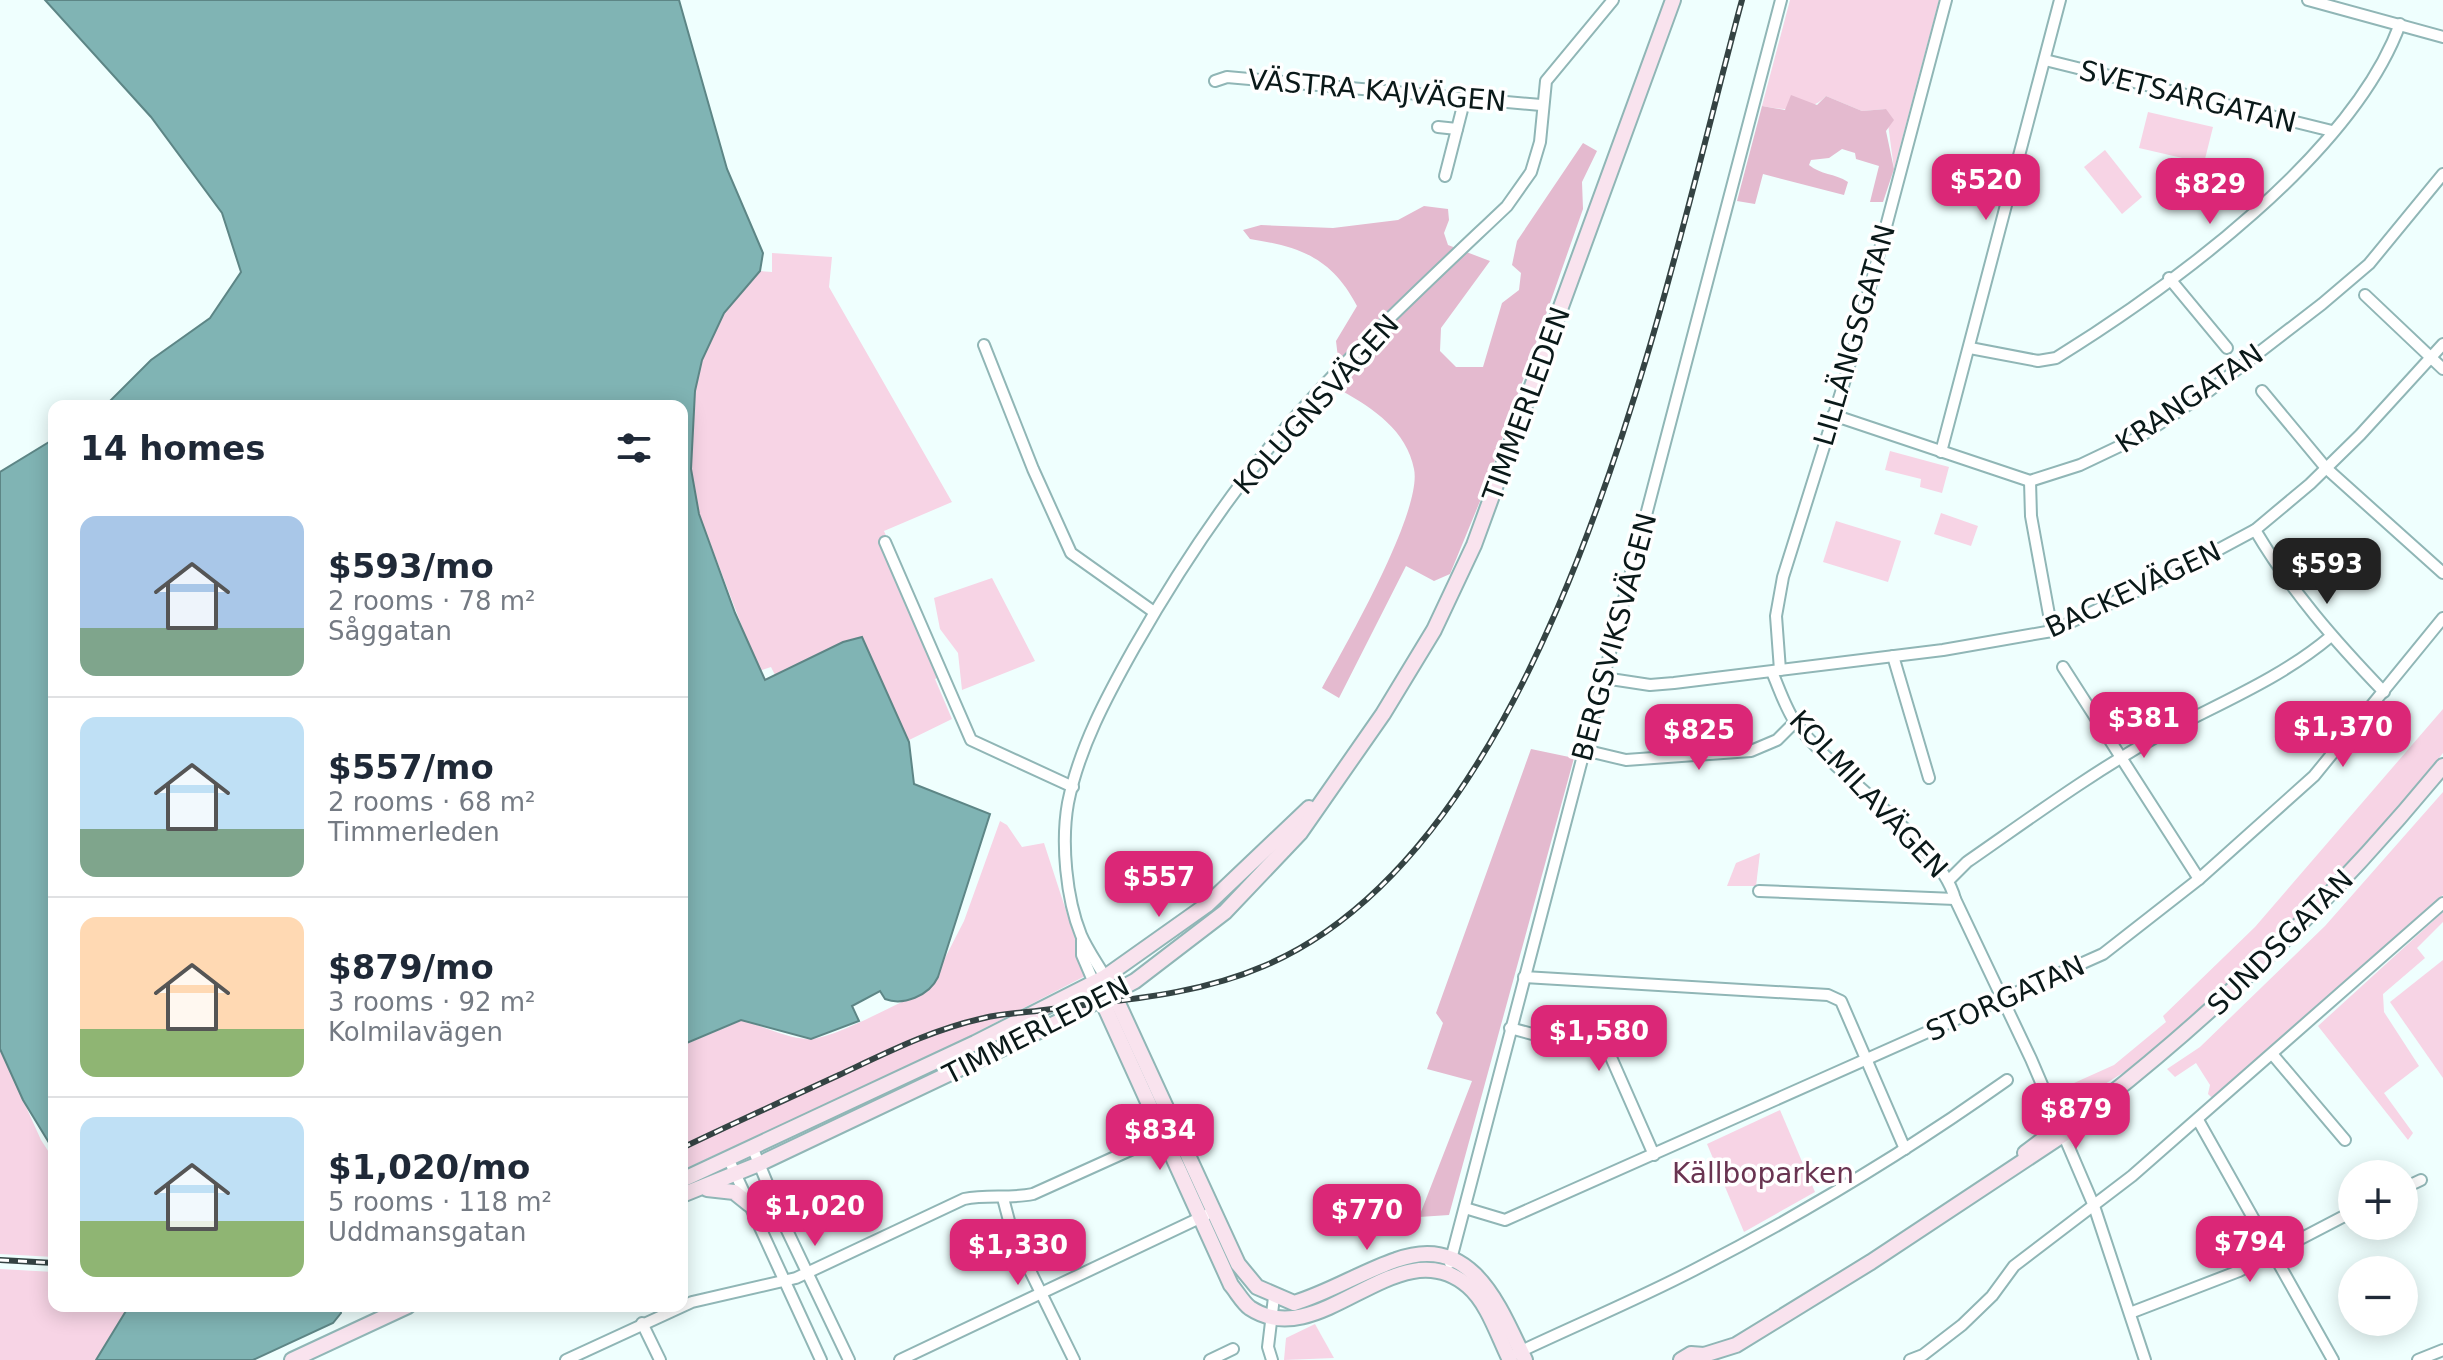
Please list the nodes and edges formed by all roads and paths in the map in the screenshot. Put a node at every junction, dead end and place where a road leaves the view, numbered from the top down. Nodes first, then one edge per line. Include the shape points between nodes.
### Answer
1 (1613, 0) edge
2 (1673, 0) edge
3 (1781, 0) edge
4 (1946, 0) edge
5 (2060, 0) edge
6 (2308, 0) edge
7 (2400, 24) junction
8 (2443, 37) edge
9 (2045, 60) junction
10 (1215, 81) dead end
11 (1465, 98) junction
12 (1541, 105) junction
13 (1438, 127) dead end
14 (1457, 129) junction
15 (2332, 131) junction
16 (2443, 174) edge
17 (1445, 176) dead end
18 (2169, 278) junction
19 (2365, 295) dead end
20 (2443, 344) edge
21 (984, 345) dead end
22 (1970, 348) junction
23 (2227, 348) dead end
24 (2432, 357) junction
25 (2443, 369) edge
26 (2262, 391) dead end
27 (1833, 415) junction
28 (1941, 452) junction
29 (2326, 468) junction
30 (2030, 481) junction
31 (2255, 530) junction
32 (885, 542) dead end
33 (2443, 573) edge
34 (1154, 612) junction
35 (2443, 618) edge
36 (2052, 631) junction
37 (2330, 637) junction
38 (1893, 656) junction
39 (2063, 667) dead end
40 (1776, 671) junction
41 (1604, 678) junction
42 (2384, 692) junction
43 (1795, 722) junction
44 (1584, 750) junction
45 (2122, 757) junction
46 (2443, 766) edge
47 (1929, 778) dead end
48 (1331, 785) junction
49 (1073, 787) junction
50 (1950, 879) junction
51 (2199, 879) junction
52 (1759, 891) dead end
53 (1955, 899) junction
54 (2443, 903) edge
55 (1524, 977) junction
56 (1100, 980) junction
57 (1108, 996) junction
58 (2004, 999) junction
59 (1510, 1028) junction
60 (2273, 1055) junction
61 (1868, 1059) junction
62 (2007, 1080) dead end
63 (2198, 1120) junction
64 (1171, 1132) junction
65 (2061, 1132) junction
66 (2345, 1140) dead end
67 (753, 1149) junction
68 (1905, 1149) junction
69 (1654, 1155) junction
70 (759, 1164) junction
71 (732, 1167) junction
72 (688, 1178) edge
73 (2421, 1180) dead end
74 (2418, 1181) edge
75 (689, 1192) edge
76 (1003, 1198) junction
77 (749, 1204) junction
78 (2094, 1206) junction
79 (1465, 1208) junction
80 (1208, 1215) junction
81 (2338, 1219) edge
82 (2271, 1253) junction
83 (1451, 1258) junction
84 (1444, 1272) junction
85 (809, 1273) junction
86 (785, 1281) junction
87 (1040, 1294) junction
88 (1274, 1297) junction
89 (688, 1304) edge
90 (395, 1312) edge
91 (668, 1312) edge
92 (2130, 1313) junction
93 (1270, 1316) junction
94 (642, 1323) junction
95 (1736, 1345) junction
96 (1233, 1349) dead end
97 (2443, 1350) edge
98 (1516, 1357) edge
99 (1706, 1358) edge
100 (292, 1360) edge
101 (566, 1360) edge
102 (660, 1360) edge
103 (821, 1360) edge
104 (849, 1360) edge
105 (900, 1360) edge
106 (1074, 1360) edge
107 (1210, 1360) edge
108 (1272, 1360) edge
109 (1681, 1360) edge
110 (1726, 1360) edge
111 (1910, 1360) edge
112 (2145, 1360) edge
113 (2333, 1360) edge
114 (2418, 1360) edge

1 - 12 street, KOLUGNSVÄGEN via 1546,81
2 - 48 main road, TIMMERLEDEN via 1474,545 1434,630 1383,714
3 - 41 street, BERGSVIKSVÄGEN
4 - 27 street, LILLÄNGSGATAN
5 - 9 street
6 - 7 street
7 - 8 street
7 - 15 street via 2370,85
9 - 15 street, SVETSARGATAN
9 - 22 street
10 - 11 street, VÄSTRA KAJVÄGEN via 1227,77
11 - 12 street, VÄSTRA KAJVÄGEN
11 - 14 street
12 - 34 street, KOLUGNSVÄGEN via 1540,142 1531,172 1507,206 1273,443
13 - 14 street
14 - 17 street
15 - 18 street via 2271,198
16 - 30 street, KRANGATAN via 2369,264 2209,391 2141,436
18 - 22 street via 2056,358 2038,361
18 - 23 street
19 - 24 street
20 - 24 street, BACKEVÄGEN
21 - 34 street via 1071,553
22 - 28 street
24 - 25 street
24 - 29 street, BACKEVÄGEN
26 - 29 street
27 - 28 street
27 - 40 street, LILLÄNGSGATAN via 1783,577 1776,616
28 - 30 street
29 - 31 street, BACKEVÄGEN
29 - 33 street
30 - 36 street via 2031,516
31 - 36 street, BACKEVÄGEN
31 - 37 street
32 - 49 street via 971,740
34 - 49 street, KOLUGNSVÄGEN via 1086,744
35 - 42 street, STORGATAN
36 - 38 street, BACKEVÄGEN
37 - 42 street
37 - 45 street via 2260,683
38 - 40 street, BACKEVÄGEN
38 - 47 street
39 - 45 street
40 - 41 street, BACKEVÄGEN via 1650,685
40 - 43 street, KOLMILAVÄGEN
41 - 44 street, BERGSVIKSVÄGEN
42 - 51 street, STORGATAN via 2314,776
43 - 44 street via 1777,740 1751,751 1626,760
43 - 50 street, KOLMILAVÄGEN
44 - 55 street, BERGSVIKSVÄGEN
45 - 50 street via 1967,862
45 - 51 street
46 - 65 main road, SUNDSGATAN via 2291,937 2167,1050 2101,1102 2096,1113
48 - 56 main road, TIMMERLEDEN via 1208,904
48 - 57 main road, TIMMERLEDEN via 1300,833 1225,912
49 - 56 street, KOLUGNSVÄGEN via 1066,860 1082,938
50 - 53 street, KOLMILAVÄGEN
51 - 58 street, STORGATAN via 2103,954
52 - 53 street
53 - 58 street, KOLMILAVÄGEN
54 - 60 street
55 - 59 street, BERGSVIKSVÄGEN
55 - 61 street via 1828,995 1841,1001
56 - 57 main road
56 - 67 main road, TIMMERLEDEN
57 - 64 main road
57 - 70 main road, TIMMERLEDEN
58 - 61 street, STORGATAN
58 - 65 street, KOLMILAVÄGEN
59 - 69 street via 1610,1055
59 - 79 street, BERGSVIKSVÄGEN
60 - 63 street
60 - 66 street
61 - 68 street
61 - 69 street, STORGATAN
62 - 68 street
63 - 78 street
63 - 82 street
64 - 76 street via 1033,1194
64 - 80 main road
65 - 78 street, KOLMILAVÄGEN
65 - 95 main road, SUNDSGATAN via 2031,1159 2021,1160
67 - 70 street
67 - 71 main road, TIMMERLEDEN
68 - 98 street via 1693,1271
69 - 79 street, STORGATAN via 1505,1220
70 - 71 main road, TIMMERLEDEN
70 - 85 street
71 - 72 main road, TIMMERLEDEN
71 - 75 main road, TIMMERLEDEN
71 - 77 street
73 - 74 street
75 - 77 main road via 724,1189
76 - 85 street via 964,1199
76 - 87 street via 1013,1236
77 - 86 street
78 - 92 street, KOLMILAVÄGEN
78 - 111 street via 2014,1266 1962,1325
79 - 83 street, BERGSVIKSVÄGEN
80 - 87 street
80 - 88 main road via 1238,1264 1257,1287
80 - 93 main road via 1231,1285 1249,1308
81 - 82 street
82 - 92 street via 2200,1288
82 - 113 street
83 - 84 street, BERGSVIKSVÄGEN
83 - 88 main road via 1413,1255 1294,1303
83 - 98 main road via 1492,1294
84 - 93 main road via 1400,1274 1301,1318
84 - 98 main road via 1479,1299
85 - 86 street
85 - 104 street
86 - 89 street
86 - 103 street
87 - 105 street
87 - 106 street
88 - 93 street
90 - 100 main road
91 - 94 street
92 - 112 street, KOLMILAVÄGEN
93 - 108 street
94 - 101 street
94 - 102 street
95 - 99 main road, SUNDSGATAN
95 - 110 main road, SUNDSGATAN
96 - 107 street
97 - 114 street
99 - 109 main road, SUNDSGATAN via 1696,1353

